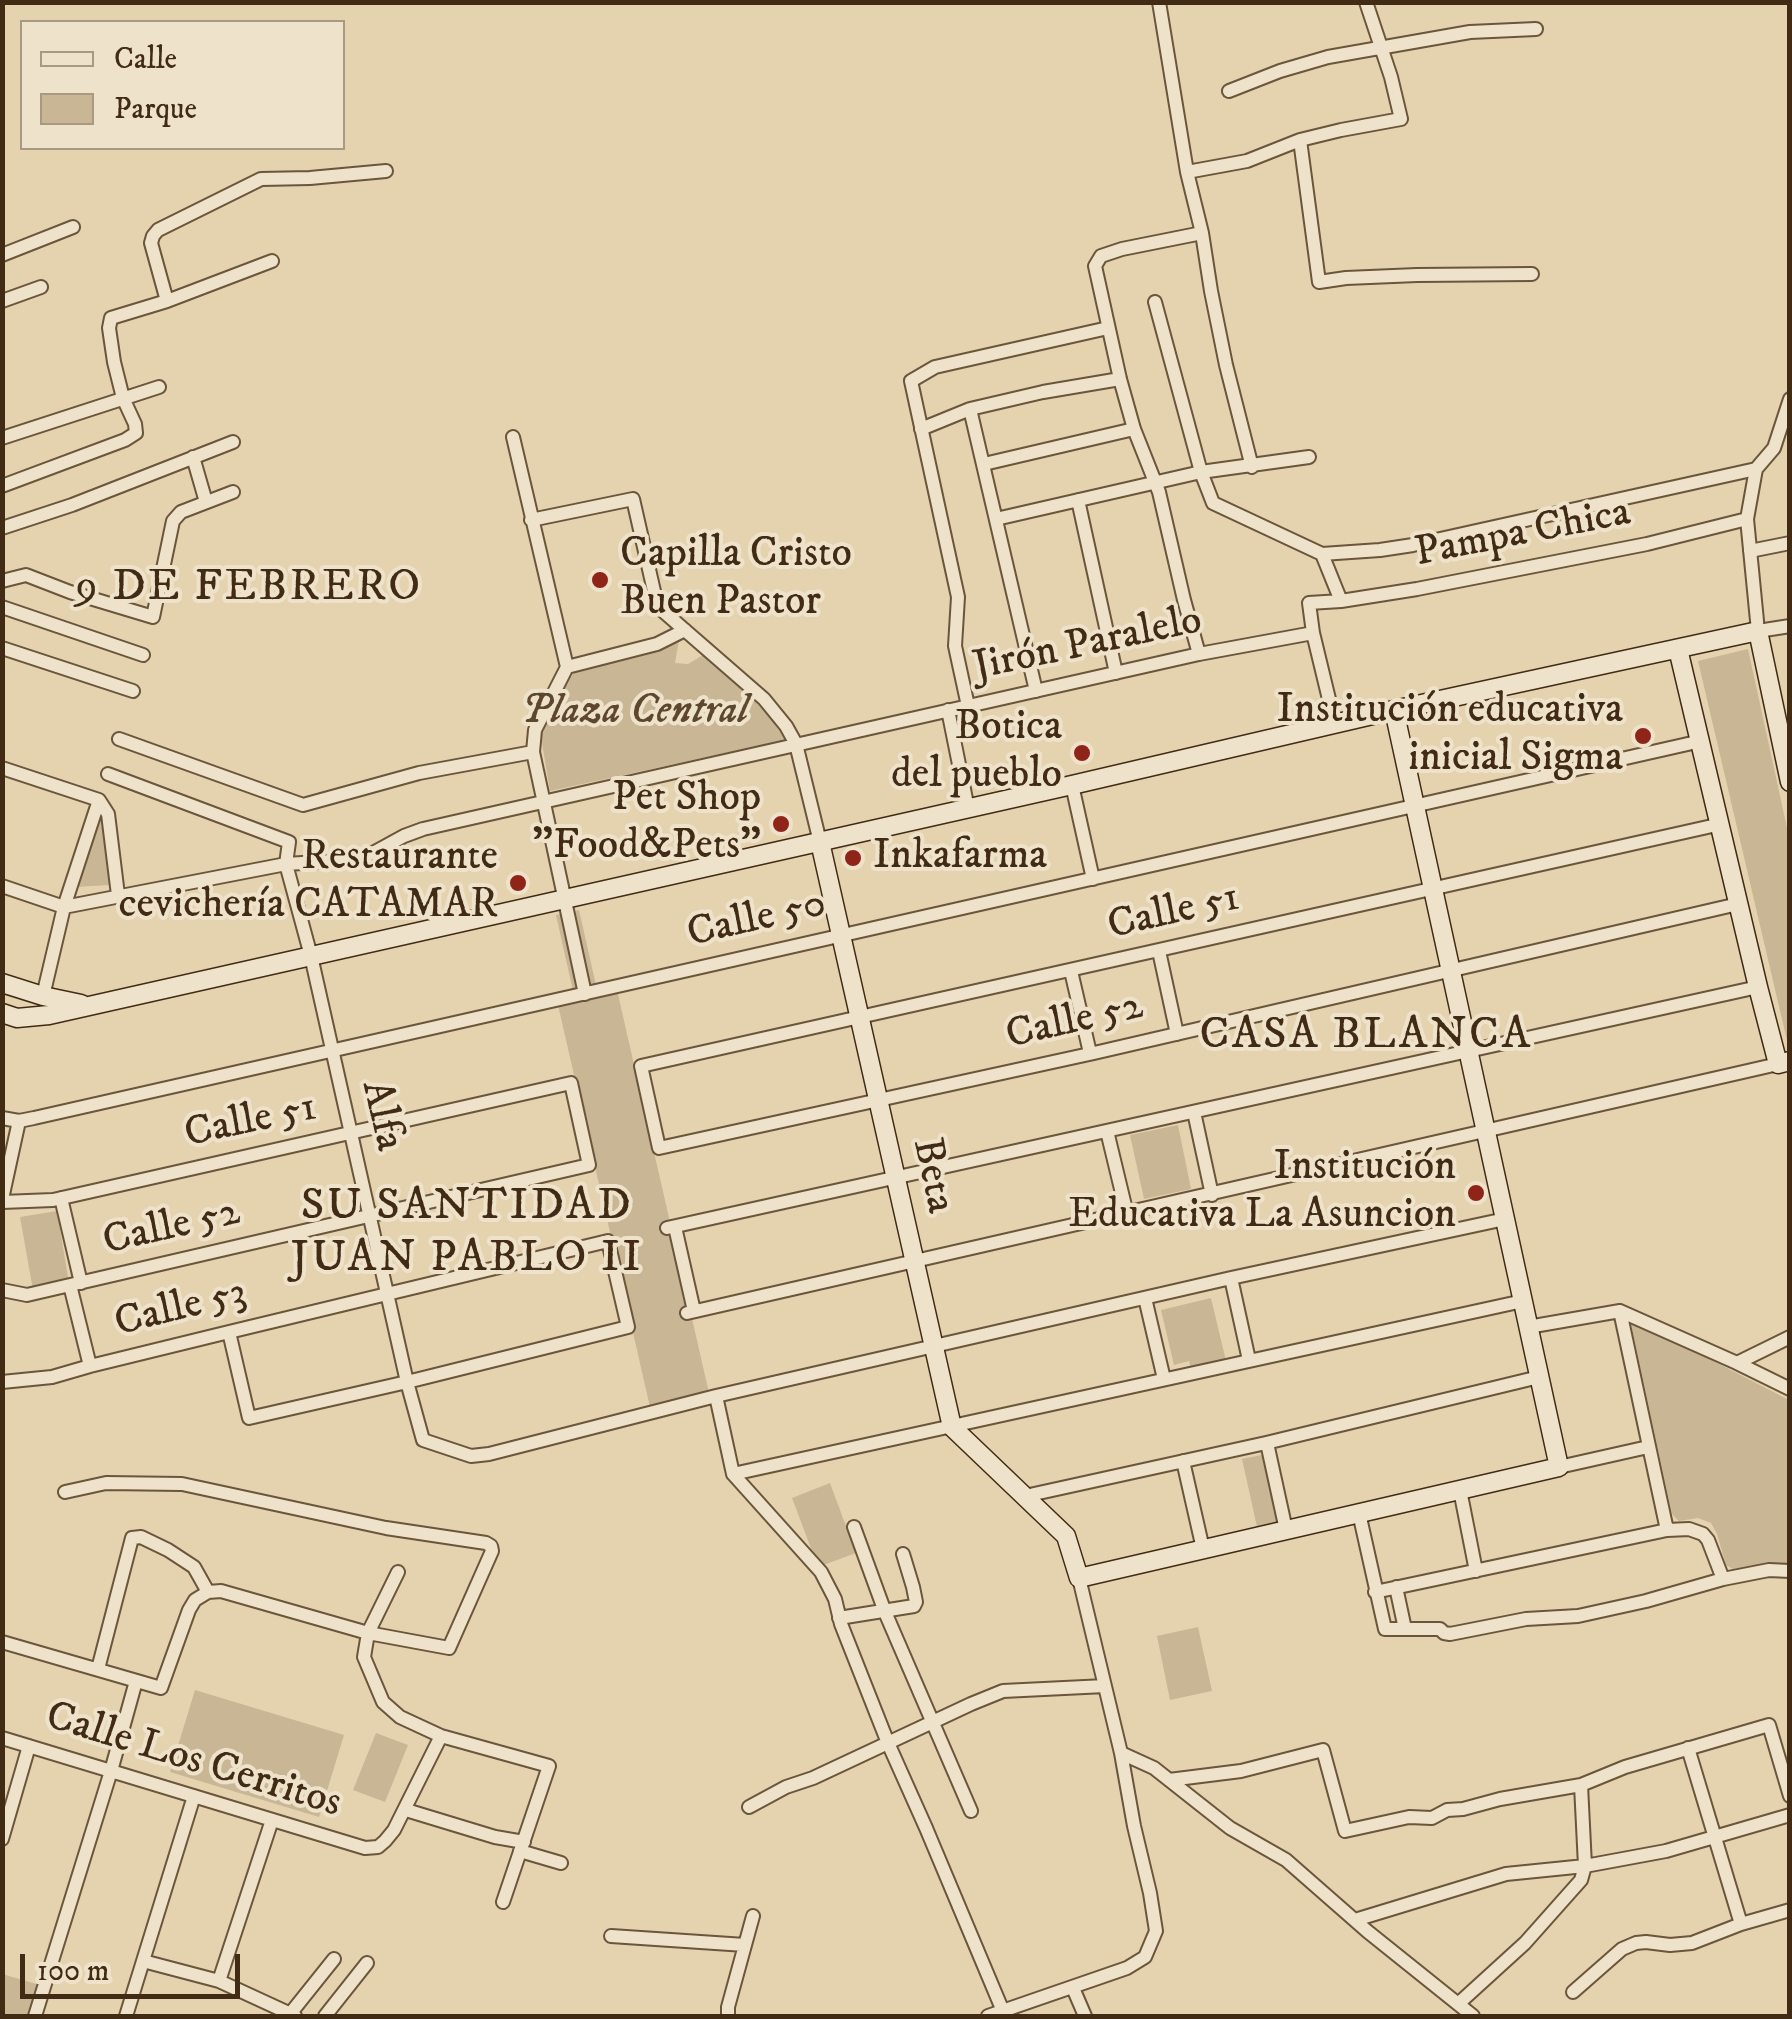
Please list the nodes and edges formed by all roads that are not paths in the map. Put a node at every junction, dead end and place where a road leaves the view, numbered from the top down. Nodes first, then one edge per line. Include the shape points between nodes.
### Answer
1 (1159, 2) edge
2 (1366, 2) edge
3 (1536, 30) dead end
4 (1382, 48) junction
5 (1229, 91) dead end
6 (1300, 140) junction
7 (386, 171) dead end
8 (1187, 172) junction
9 (74, 227) dead end
10 (1202, 233) junction
11 (2, 255) edge
12 (272, 261) dead end
13 (1532, 274) dead end
14 (41, 287) dead end
15 (2, 301) edge
16 (168, 301) junction
17 (1155, 302) dead end
18 (1108, 328) junction
19 (1120, 379) junction
20 (159, 387) dead end
21 (123, 398) junction
22 (1790, 398) edge
23 (970, 409) junction
24 (921, 429) junction
25 (1134, 429) junction
26 (513, 437) dead end
27 (2, 438) edge
28 (233, 442) dead end
29 (1790, 445) edge
30 (1774, 448) junction
31 (193, 458) junction
32 (1309, 458) dead end
33 (984, 464) junction
34 (1252, 466) junction
35 (1756, 469) junction
36 (1201, 472) junction
37 (1156, 483) junction
38 (2, 486) edge
39 (233, 492) dead end
40 (1078, 500) junction
41 (206, 502) junction
42 (996, 518) junction
43 (1747, 519) junction
44 (532, 520) junction
45 (2, 528) edge
46 (1790, 543) edge
47 (1750, 551) junction
48 (1322, 554) junction
49 (2, 581) edge
50 (1341, 601) junction
51 (2, 607) edge
52 (1790, 626) edge
53 (684, 630) junction
54 (1758, 632) junction
55 (1313, 633) junction
56 (2, 648) edge
57 (1678, 650) junction
58 (1200, 654) junction
59 (143, 655) dead end
60 (568, 667) junction
61 (1116, 673) junction
62 (133, 691) dead end
63 (1036, 691) junction
64 (968, 706) junction
65 (948, 710) junction
66 (1394, 710) junction
67 (1334, 724) junction
68 (119, 740) dead end
69 (1700, 742) junction
70 (796, 744) junction
71 (533, 752) junction
72 (2, 768) edge
73 (108, 774) dead end
74 (1790, 782) edge
75 (1072, 786) junction
76 (99, 800) junction
77 (543, 803) junction
78 (1414, 806) junction
79 (968, 808) junction
80 (1721, 824) junction
81 (820, 842) junction
82 (286, 864) junction
83 (1093, 878) junction
84 (2, 886) edge
85 (1433, 889) junction
86 (118, 895) junction
87 (563, 898) junction
88 (1738, 904) junction
89 (64, 907) junction
90 (842, 936) junction
91 (1158, 951) junction
92 (311, 956) junction
93 (1071, 970) junction
94 (1450, 970) junction
95 (2, 983) edge
96 (1758, 987) junction
97 (585, 994) junction
98 (43, 996) junction
99 (86, 1006) junction
100 (2, 1013) edge
101 (861, 1017) junction
102 (1177, 1034) junction
103 (331, 1051) junction
104 (1468, 1051) junction
105 (1090, 1053) junction
106 (1784, 1063) edge
107 (880, 1100) junction
108 (1194, 1112) junction
109 (2, 1118) edge
110 (19, 1121) junction
111 (1108, 1131) junction
112 (1486, 1132) junction
113 (351, 1134) junction
114 (659, 1148) joint
115 (590, 1165) joint
116 (896, 1178) junction
117 (1212, 1194) junction
118 (62, 1198) junction
119 (2, 1200) edge
120 (1126, 1214) junction
121 (369, 1216) junction
122 (1505, 1219) junction
123 (914, 1262) junction
124 (1231, 1278) junction
125 (76, 1284) junction
126 (2, 1290) edge
127 (387, 1294) junction
128 (1145, 1298) junction
129 (1523, 1301) junction
130 (1620, 1311) junction
131 (1528, 1327) junction
132 (229, 1332) junction
133 (1790, 1337) edge
134 (934, 1347) junction
135 (1249, 1360) junction
136 (1737, 1363) junction
137 (90, 1366) junction
138 (1540, 1377) junction
139 (1164, 1380) junction
140 (2, 1382) edge
141 (407, 1382) junction
142 (1790, 1389) edge
143 (716, 1396) junction
144 (952, 1426) junction
145 (1267, 1442) junction
146 (1648, 1447) junction
147 (1182, 1461) junction
148 (1559, 1467) junction
149 (733, 1474) junction
150 (1460, 1490) junction
151 (65, 1492) dead end
152 (1025, 1496) junction
153 (1359, 1513) junction
154 (854, 1527) dead end
155 (1286, 1530) junction
156 (1667, 1530) junction
157 (1203, 1549) junction
158 (903, 1554) dead end
159 (1790, 1571) edge
160 (398, 1572) dead end
161 (1476, 1572) junction
162 (1079, 1578) junction
163 (1723, 1580) junction
164 (1396, 1588) junction
165 (208, 1592) junction
166 (1375, 1592) junction
167 (885, 1612) junction
168 (839, 1618) junction
169 (1404, 1629) junction
170 (368, 1633) junction
171 (2, 1642) edge
172 (98, 1670) junction
173 (136, 1681) junction
174 (1105, 1686) junction
175 (934, 1724) junction
176 (441, 1736) junction
177 (2, 1738) edge
178 (888, 1742) junction
179 (29, 1746) junction
180 (1688, 1748) junction
181 (1121, 1754) junction
182 (111, 1771) junction
183 (1169, 1780) junction
184 (1581, 1784) junction
185 (194, 1796) junction
186 (1790, 1796) edge
187 (749, 1807) dead end
188 (406, 1810) junction
189 (971, 1812) dead end
190 (1790, 1815) edge
191 (272, 1820) junction
192 (1716, 1836) junction
193 (2, 1838) edge
194 (522, 1847) junction
195 (562, 1863) dead end
196 (1586, 1866) junction
197 (503, 1902) dead end
198 (1790, 1910) edge
199 (753, 1916) dead end
200 (1355, 1920) junction
201 (1741, 1924) junction
202 (611, 1936) dead end
203 (745, 1945) junction
204 (334, 1959) dead end
205 (143, 1961) junction
206 (367, 1964) dead end
207 (219, 1981) junction
208 (1074, 1988) junction
209 (1573, 1992) dead end
210 (1458, 2004) junction
211 (998, 2014) edge
212 (292, 2015) edge
213 (34, 2016) edge
214 (126, 2016) edge
215 (325, 2016) edge
216 (728, 2016) edge
217 (1085, 2016) edge
218 (1473, 2016) edge

1 - 8 street
2 - 4 street
3 - 4 street via 1470,32
4 - 5 street via 1296,66
4 - 6 street via 1400,119
6 - 8 street
6 - 13 street via 1319,282
7 - 16 street via 261,179 158,230 151,243
8 - 10 street
9 - 11 street
10 - 18 street via 1098,258
10 - 34 street
12 - 16 street
14 - 15 street
16 - 21 street via 111,318
17 - 36 street
18 - 19 street
18 - 24 street via 934,367 912,381
19 - 23 street
19 - 25 street
20 - 21 street
21 - 27 street
21 - 38 street via 136,434
22 - 30 street
23 - 24 street
23 - 33 street
24 - 64 street via 958,597 956,646
25 - 33 street
25 - 37 street
26 - 44 street
28 - 31 street
29 - 30 street
30 - 35 street
31 - 41 street
31 - 45 street
32 - 34 street
33 - 42 street
34 - 36 street
35 - 43 street
35 - 48 street via 1413,544
36 - 37 street
36 - 48 street via 1217,506
37 - 40 street
37 - 58 street
39 - 41 street
40 - 42 street
40 - 61 street
41 - 49 street via 174,521 152,617 26,575
42 - 63 street
43 - 47 street
43 - 50 street, Pampa Chica
44 - 53 street via 633,499 656,600
44 - 60 street
46 - 47 street
47 - 54 street
48 - 50 street
50 - 55 street, Pampa Chica via 1309,603
51 - 59 street
52 - 54 street
53 - 60 street via 657,644
53 - 70 street via 764,699
54 - 57 street
54 - 74 street
55 - 58 street, Jirón Paralelo
55 - 67 street
56 - 62 street
57 - 66 street
57 - 69 street
58 - 61 street, Jirón Paralelo
60 - 71 street via 534,730
61 - 63 street, Jirón Paralelo
63 - 64 street, Jirón Paralelo
64 - 65 street, Jirón Paralelo
65 - 70 street, Jirón Paralelo
65 - 79 street
66 - 67 street
66 - 78 street
67 - 75 street
68 - 71 street via 303,805
69 - 78 street, Calle 50
69 - 80 street
70 - 77 street, Jirón Paralelo
70 - 81 street, Beta
71 - 77 street
72 - 76 street
73 - 82 street via 289,842
75 - 79 street
75 - 83 street
76 - 86 street via 108,814
76 - 89 street
77 - 82 street, Jirón Paralelo via 423,830 352,860
77 - 87 street
78 - 83 street, Calle 50
78 - 85 street
79 - 81 street
80 - 85 street, Calle 51
80 - 88 street
81 - 87 street
81 - 90 street, Beta
82 - 86 street, Jirón Paralelo
82 - 92 street, Alfa
83 - 90 street, Calle 50
84 - 89 street
85 - 91 street, Calle 51
85 - 94 street
86 - 89 street, Jirón Paralelo
87 - 92 street
87 - 97 street
88 - 94 street, Calle 52
88 - 96 street
89 - 98 street
90 - 97 street, Calle 50
90 - 101 street, Beta
91 - 93 street, Calle 51
91 - 102 street
92 - 99 street
92 - 103 street, Alfa
93 - 101 street, Calle 51
93 - 105 street
94 - 102 street, Calle 52
94 - 104 street
95 - 98 street
96 - 104 street
96 - 106 street
97 - 103 street, Calle 50
98 - 99 street
99 - 100 street via 32,1018
101 - 107 street, Beta
101 - 114 street, Calle 51 via 641,1066
102 - 105 street, Calle 52
103 - 110 street, Calle 50
103 - 113 street, Alfa
104 - 108 street
104 - 112 street
105 - 107 street, Calle 52
106 - 112 street
107 - 114 street, Calle 52
107 - 116 street, Beta
108 - 111 street
108 - 117 street
109 - 110 street, Calle 50
110 - 119 street
111 - 116 street
111 - 120 street
112 - 117 street
112 - 122 street
113 - 115 street, Calle 51 via 571,1082
113 - 118 street, Calle 51
113 - 121 street, Alfa
115 - 121 street, Calle 52
116 - 123 street, Beta
116 - 123 street via 671,1228 690,1312
117 - 120 street
118 - 119 street, Calle 51
118 - 125 street
120 - 123 street
121 - 125 street, Calle 52
121 - 127 street, Alfa
122 - 124 street
122 - 129 street
123 - 134 street, Beta
124 - 128 street
124 - 135 street
125 - 126 street, Calle 52 via 26,1295
125 - 137 street
127 - 132 street, Calle 53
127 - 141 street, Alfa
127 - 141 street, Calle 53 via 608,1241 628,1327
128 - 134 street
128 - 139 street
129 - 131 street
129 - 135 street
130 - 131 street
130 - 136 street
130 - 146 street
131 - 138 street
132 - 137 street, Calle 53
132 - 141 street via 249,1418
133 - 136 street
134 - 143 street
134 - 144 street, Beta
135 - 139 street
136 - 142 street
137 - 140 street, Calle 53
138 - 145 street
138 - 148 street
139 - 144 street
141 - 143 street, Alfa via 423,1440 471,1456
143 - 149 street
144 - 149 street
144 - 152 street
145 - 147 street
145 - 155 street
146 - 148 street
146 - 156 street
147 - 152 street
147 - 157 street
148 - 150 street
149 - 168 street via 821,1572
150 - 153 street
150 - 161 street
151 - 170 street via 106,1483 182,1484 490,1546 449,1648
152 - 162 street via 1066,1536
153 - 155 street
153 - 166 street
154 - 167 street
155 - 157 street
156 - 161 street
156 - 163 street via 1703,1534
157 - 162 street
158 - 167 street via 916,1604
159 - 163 street
160 - 170 street
161 - 164 street
162 - 174 street
163 - 169 street via 1578,1616 1450,1634
164 - 166 street
164 - 169 street
165 - 170 street via 221,1590
165 - 172 street via 194,1567 132,1538
165 - 173 street via 189,1610 161,1688
166 - 169 street via 1384,1628
167 - 168 street
167 - 175 street
168 - 178 street
170 - 176 street via 364,1656 384,1702
171 - 172 street
172 - 173 street
173 - 182 street
174 - 175 street via 1004,1692
174 - 181 street
175 - 178 street
175 - 189 street
176 - 188 street
176 - 194 street via 549,1766
177 - 179 street, Calle Los Cerritos
178 - 187 street
178 - 211 street
179 - 182 street, Calle Los Cerritos
179 - 193 street
180 - 184 street
180 - 186 street via 1769,1725
180 - 192 street
181 - 183 street
181 - 208 street via 1156,1931 1144,1957
182 - 185 street, Calle Los Cerritos
182 - 213 street
183 - 184 street via 1323,1750 1345,1831
183 - 200 street via 1230,1828 1286,1860
184 - 196 street
185 - 191 street, Calle Los Cerritos
185 - 205 street
188 - 191 street, Calle Los Cerritos via 386,1841 365,1848
188 - 194 street
190 - 192 street
191 - 207 street
192 - 196 street
192 - 201 street
194 - 195 street
194 - 197 street
196 - 200 street via 1506,1874
196 - 210 street via 1525,1943
198 - 201 street
199 - 203 street
200 - 210 street
201 - 209 street via 1692,1943 1636,1943
202 - 203 street
203 - 216 street
204 - 212 street
205 - 207 street
205 - 214 street
206 - 215 street
207 - 212 street
208 - 211 street
208 - 217 street
210 - 218 street

